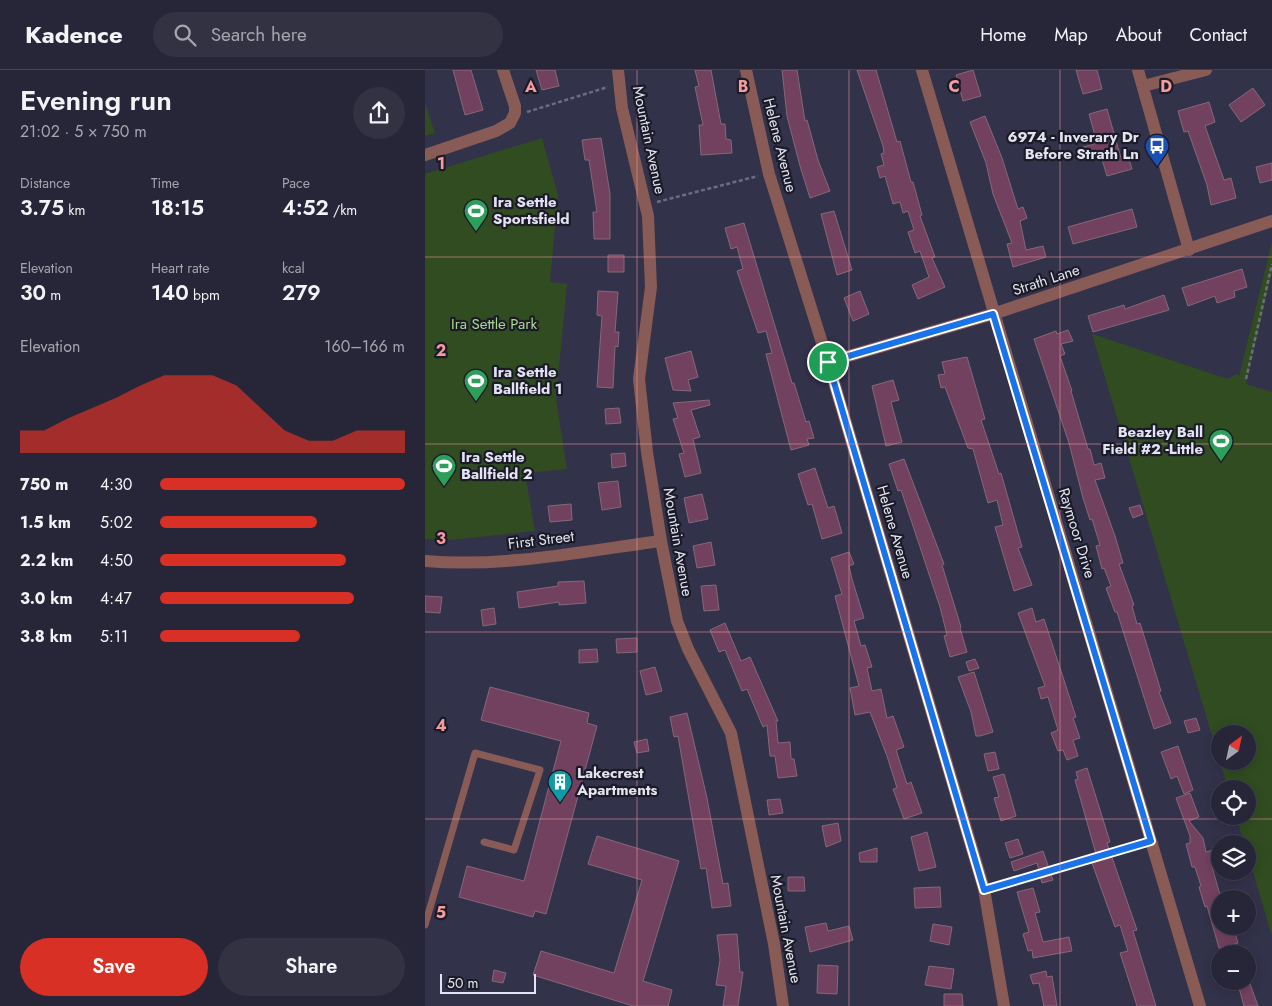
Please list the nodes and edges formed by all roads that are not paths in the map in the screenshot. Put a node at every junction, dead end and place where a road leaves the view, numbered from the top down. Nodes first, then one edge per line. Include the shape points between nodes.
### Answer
1 (503, 70) edge
2 (618, 70) edge
3 (745, 70) edge
4 (921, 70) edge
5 (1138, 70) edge
6 (1206, 70) edge
7 (1143, 86) junction
8 (425, 155) edge
9 (1272, 221) edge
10 (1189, 250) junction
11 (993, 314) junction
12 (828, 362) junction
13 (661, 541) junction
14 (425, 561) edge
15 (485, 842) dead end
16 (425, 925) edge
17 (783, 1006) edge
18 (1004, 1006) edge
19 (1200, 1006) edge

1 - 8 street via 515,106 513,117 502,129
2 - 13 street, Mountain Avenue via 622,108 646,205 651,288 639,379
3 - 12 street, Helene Avenue via 769,174
4 - 11 street, Raymoor Drive
5 - 7 street
6 - 7 street
7 - 10 street
9 - 10 street, Strath Lane
10 - 11 street, Strath Lane
11 - 12 street, Strath Lane
11 - 19 street, Raymoor Drive
12 - 18 street, Helene Avenue via 984,890
13 - 14 street, First Street via 474,564
13 - 17 street, Mountain Avenue via 677,621 731,733 774,944
15 - 16 lane via 514,850 540,770 475,753

